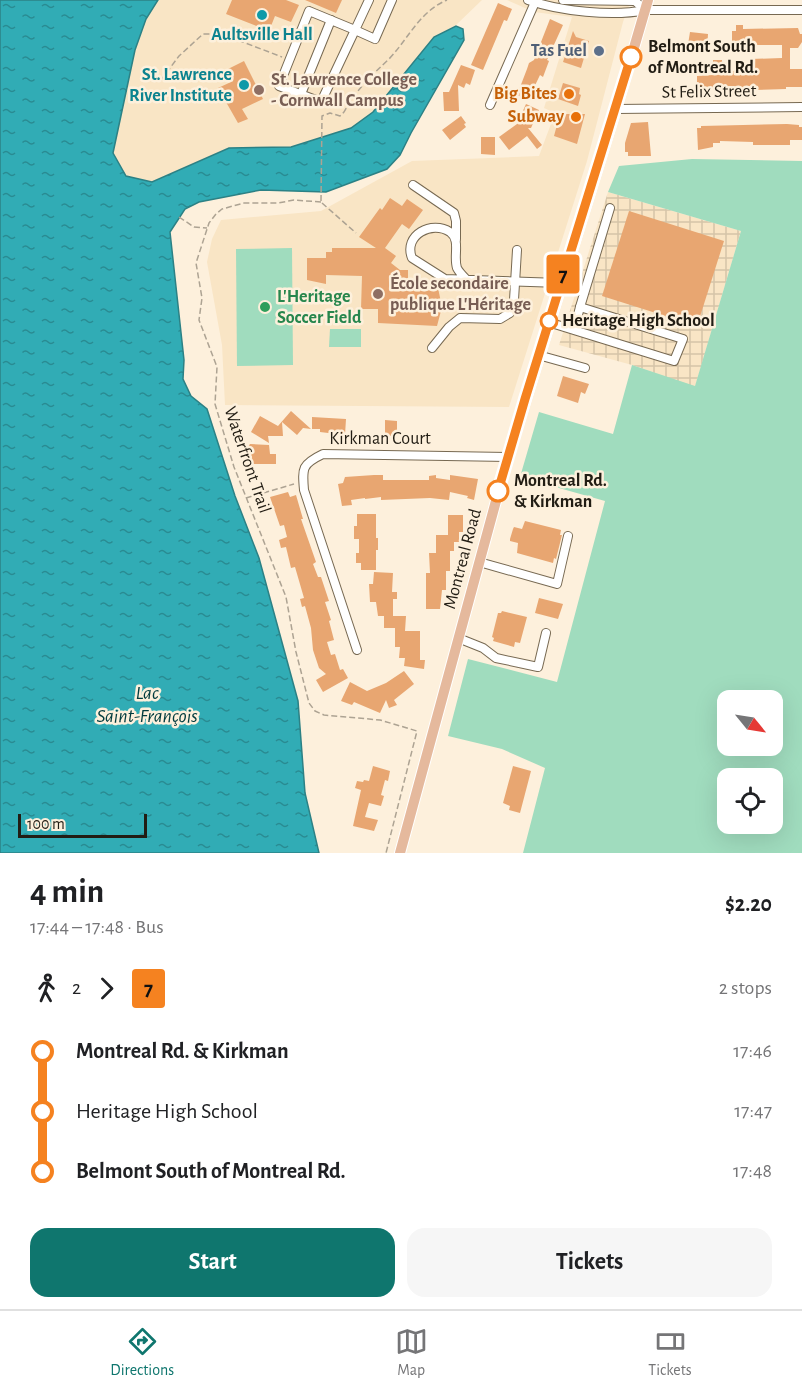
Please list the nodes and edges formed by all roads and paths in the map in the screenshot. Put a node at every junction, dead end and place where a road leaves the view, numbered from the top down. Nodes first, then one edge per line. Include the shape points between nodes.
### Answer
1 (369, 0) edge
2 (392, 0) edge
3 (447, 0) edge
4 (563, 0) edge
5 (533, 1) edge
6 (646, 5) edge
7 (802, 10) edge
8 (331, 20) junction
9 (355, 30) junction
10 (290, 59) junction
11 (161, 80) dead end
12 (301, 94) junction
13 (490, 105) dead end
14 (802, 107) edge
15 (616, 110) junction
16 (413, 185) dead end
17 (321, 202) junction
18 (610, 208) dead end
19 (179, 217) dead end
20 (207, 228) junction
21 (356, 233) dead end
22 (456, 239) junction
23 (517, 250) dead end
24 (466, 279) junction
25 (515, 281) junction
26 (560, 283) junction
27 (580, 307) junction
28 (548, 322) junction
29 (574, 330) junction
30 (432, 348) dead end
31 (538, 355) junction
32 (585, 368) dead end
33 (508, 457) junction
34 (303, 482) junction
35 (246, 498) junction
36 (568, 536) dead end
37 (479, 562) junction
38 (546, 633) dead end
39 (458, 638) junction
40 (357, 650) dead end
41 (386, 853) edge
42 (400, 853) edge

1 - 9 street
2 - 9 street via 375,39
3 - 17 path via 422,16 390,58 366,79 340,116 322,116
4 - 6 street via 635,1
5 - 6 street via 576,11 631,13
5 - 13 street
6 - 7 street
6 - 15 main road, Montreal Road
8 - 9 street
8 - 10 street via 309,11
8 - 12 street
9 - 12 street via 321,102
10 - 11 path via 222,33 203,34
10 - 12 street via 279,86
14 - 15 street, St Felix Street
15 - 26 main road, Montreal Road
16 - 22 street via 454,213
17 - 20 path via 235,205 216,214
17 - 21 path
18 - 27 street
19 - 20 path via 194,227
20 - 35 path, Waterfront Trail via 196,267 202,298 199,320 217,367 215,404
22 - 24 street via 457,265
22 - 24 street via 442,229 420,231 410,243 410,253 416,262 445,279
23 - 25 street
24 - 25 street
25 - 26 street
25 - 30 street via 513,308 505,318 460,318
26 - 28 main road, Montreal Road
27 - 29 street
27 - 29 street via 683,339 674,361
28 - 29 street
28 - 31 main road, Montreal Road
31 - 32 street
31 - 33 main road, Montreal Road
33 - 34 street, Kirkman Court via 323,454 309,461 302,472
33 - 37 main road, Montreal Road
34 - 35 path
34 - 40 street
35 - 41 path, Waterfront Trail via 286,597 312,708 324,715 380,720 417,731
36 - 37 street via 557,584
37 - 39 main road, Montreal Road
38 - 39 street via 538,667 496,658
39 - 42 main road, Montreal Road

